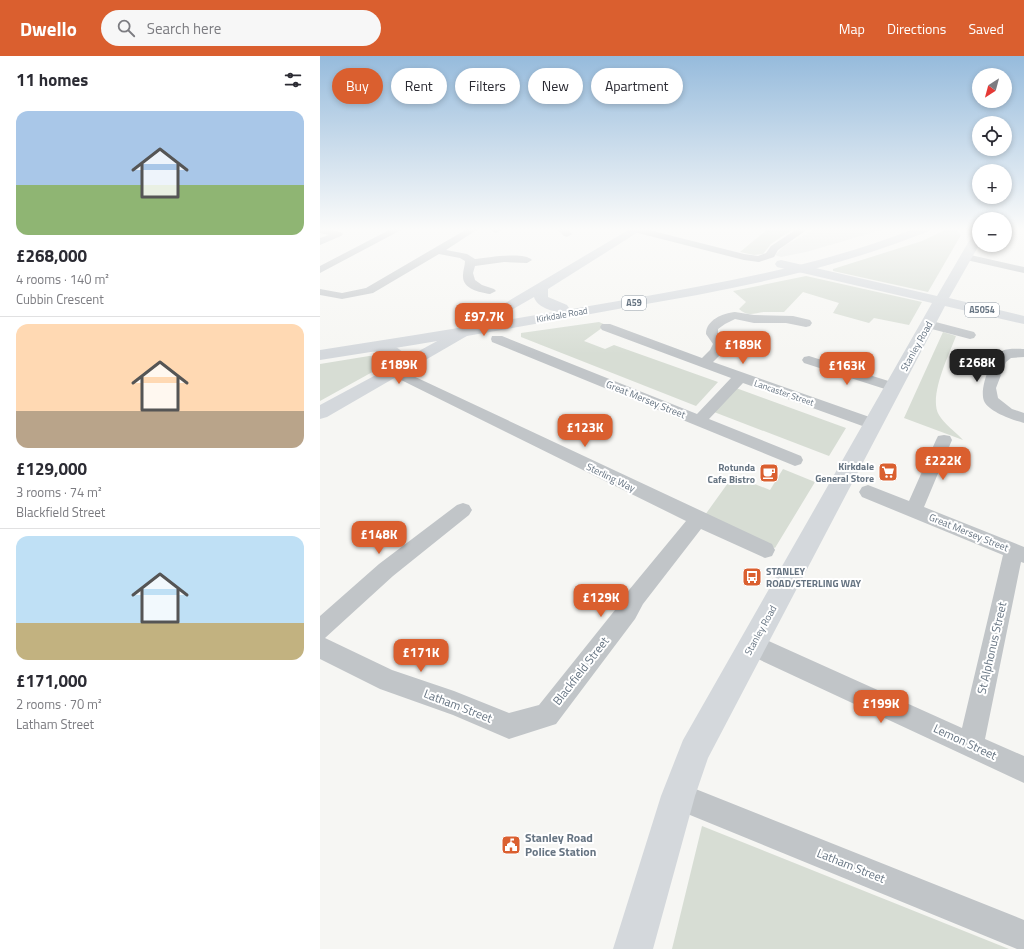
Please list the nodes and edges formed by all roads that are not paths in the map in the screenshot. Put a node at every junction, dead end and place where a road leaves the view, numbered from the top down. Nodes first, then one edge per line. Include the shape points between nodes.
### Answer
1 (405, 271) edge
2 (469, 271) edge
3 (569, 271) edge
4 (750, 271) edge
5 (790, 271) edge
6 (815, 271) edge
7 (957, 271) edge
8 (477, 287) junction
9 (541, 287) junction
10 (490, 291) dead end
11 (320, 292) edge
12 (466, 292) dead end
13 (941, 300) junction
14 (562, 308) junction
15 (490, 318) junction
16 (1024, 320) edge
17 (806, 323) dead end
18 (928, 324) junction
19 (606, 327) dead end
20 (464, 332) junction
21 (970, 335) dead end
22 (497, 339) dead end
23 (375, 347) junction
24 (320, 348) edge
25 (1024, 353) edge
26 (320, 355) edge
27 (809, 360) dead end
28 (704, 364) junction
29 (394, 371) junction
30 (740, 377) junction
31 (893, 387) junction
32 (320, 413) edge
33 (1024, 418) edge
34 (699, 421) junction
35 (873, 424) junction
36 (944, 440) dead end
37 (795, 460) dead end
38 (868, 492) dead end
39 (914, 509) junction
40 (463, 510) dead end
41 (698, 519) junction
42 (765, 550) dead end
43 (1019, 553) edge
44 (320, 630) edge
45 (753, 645) junction
46 (320, 647) edge
47 (509, 726) joint
48 (971, 745) junction
49 (1024, 770) edge
50 (678, 796) junction
51 (1024, 936) edge
52 (633, 949) edge

1 - 11 street via 369,291 348,296
2 - 8 street via 469,280
3 - 9 main road
4 - 14 main road, Kirkdale Road / A59
5 - 20 main road, Kirkdale Road / A59 via 662,298
6 - 13 main road, A5054
7 - 13 main road, Stanley Road
8 - 10 street
8 - 12 street
9 - 14 main road via 541,299
9 - 15 main road
13 - 16 main road, A5054
13 - 18 main road, Stanley Road
14 - 15 main road, Kirkdale Road / A59
15 - 20 main road
15 - 24 main road, Kirkdale Road / A59
17 - 28 street via 784,318 726,318 712,329 719,347
18 - 21 street
18 - 31 main road, Stanley Road
19 - 28 street, Lancaster Street
20 - 23 main road, Kirkdale Road / A59
20 - 29 main road
22 - 34 street, Great Mersey Street
23 - 26 main road, Kirkdale Road / A59
23 - 29 main road via 390,350 397,356 398,363
25 - 33 street via 1007,354 1000,360 989,388 991,400 1007,412
27 - 31 street
28 - 30 street, Lancaster Street
29 - 32 main road
29 - 41 street, Sterling Way
30 - 34 street
30 - 35 street, Lancaster Street
31 - 35 main road, Stanley Road
34 - 37 street, Great Mersey Street
35 - 45 main road, Stanley Road
36 - 39 street
38 - 39 street, Great Mersey Street
39 - 43 street, Great Mersey Street
40 - 44 street via 386,570
41 - 42 street, Sterling Way
41 - 47 street, Blackfield Street via 547,715
43 - 48 street, St Alphonus Street
45 - 48 street, Lemon Street
45 - 50 main road, Stanley Road via 694,751
46 - 47 street, Latham Street via 388,681 454,703
48 - 49 street, Lemon Street
50 - 51 street, Latham Street
50 - 52 main road, Stanley Road

